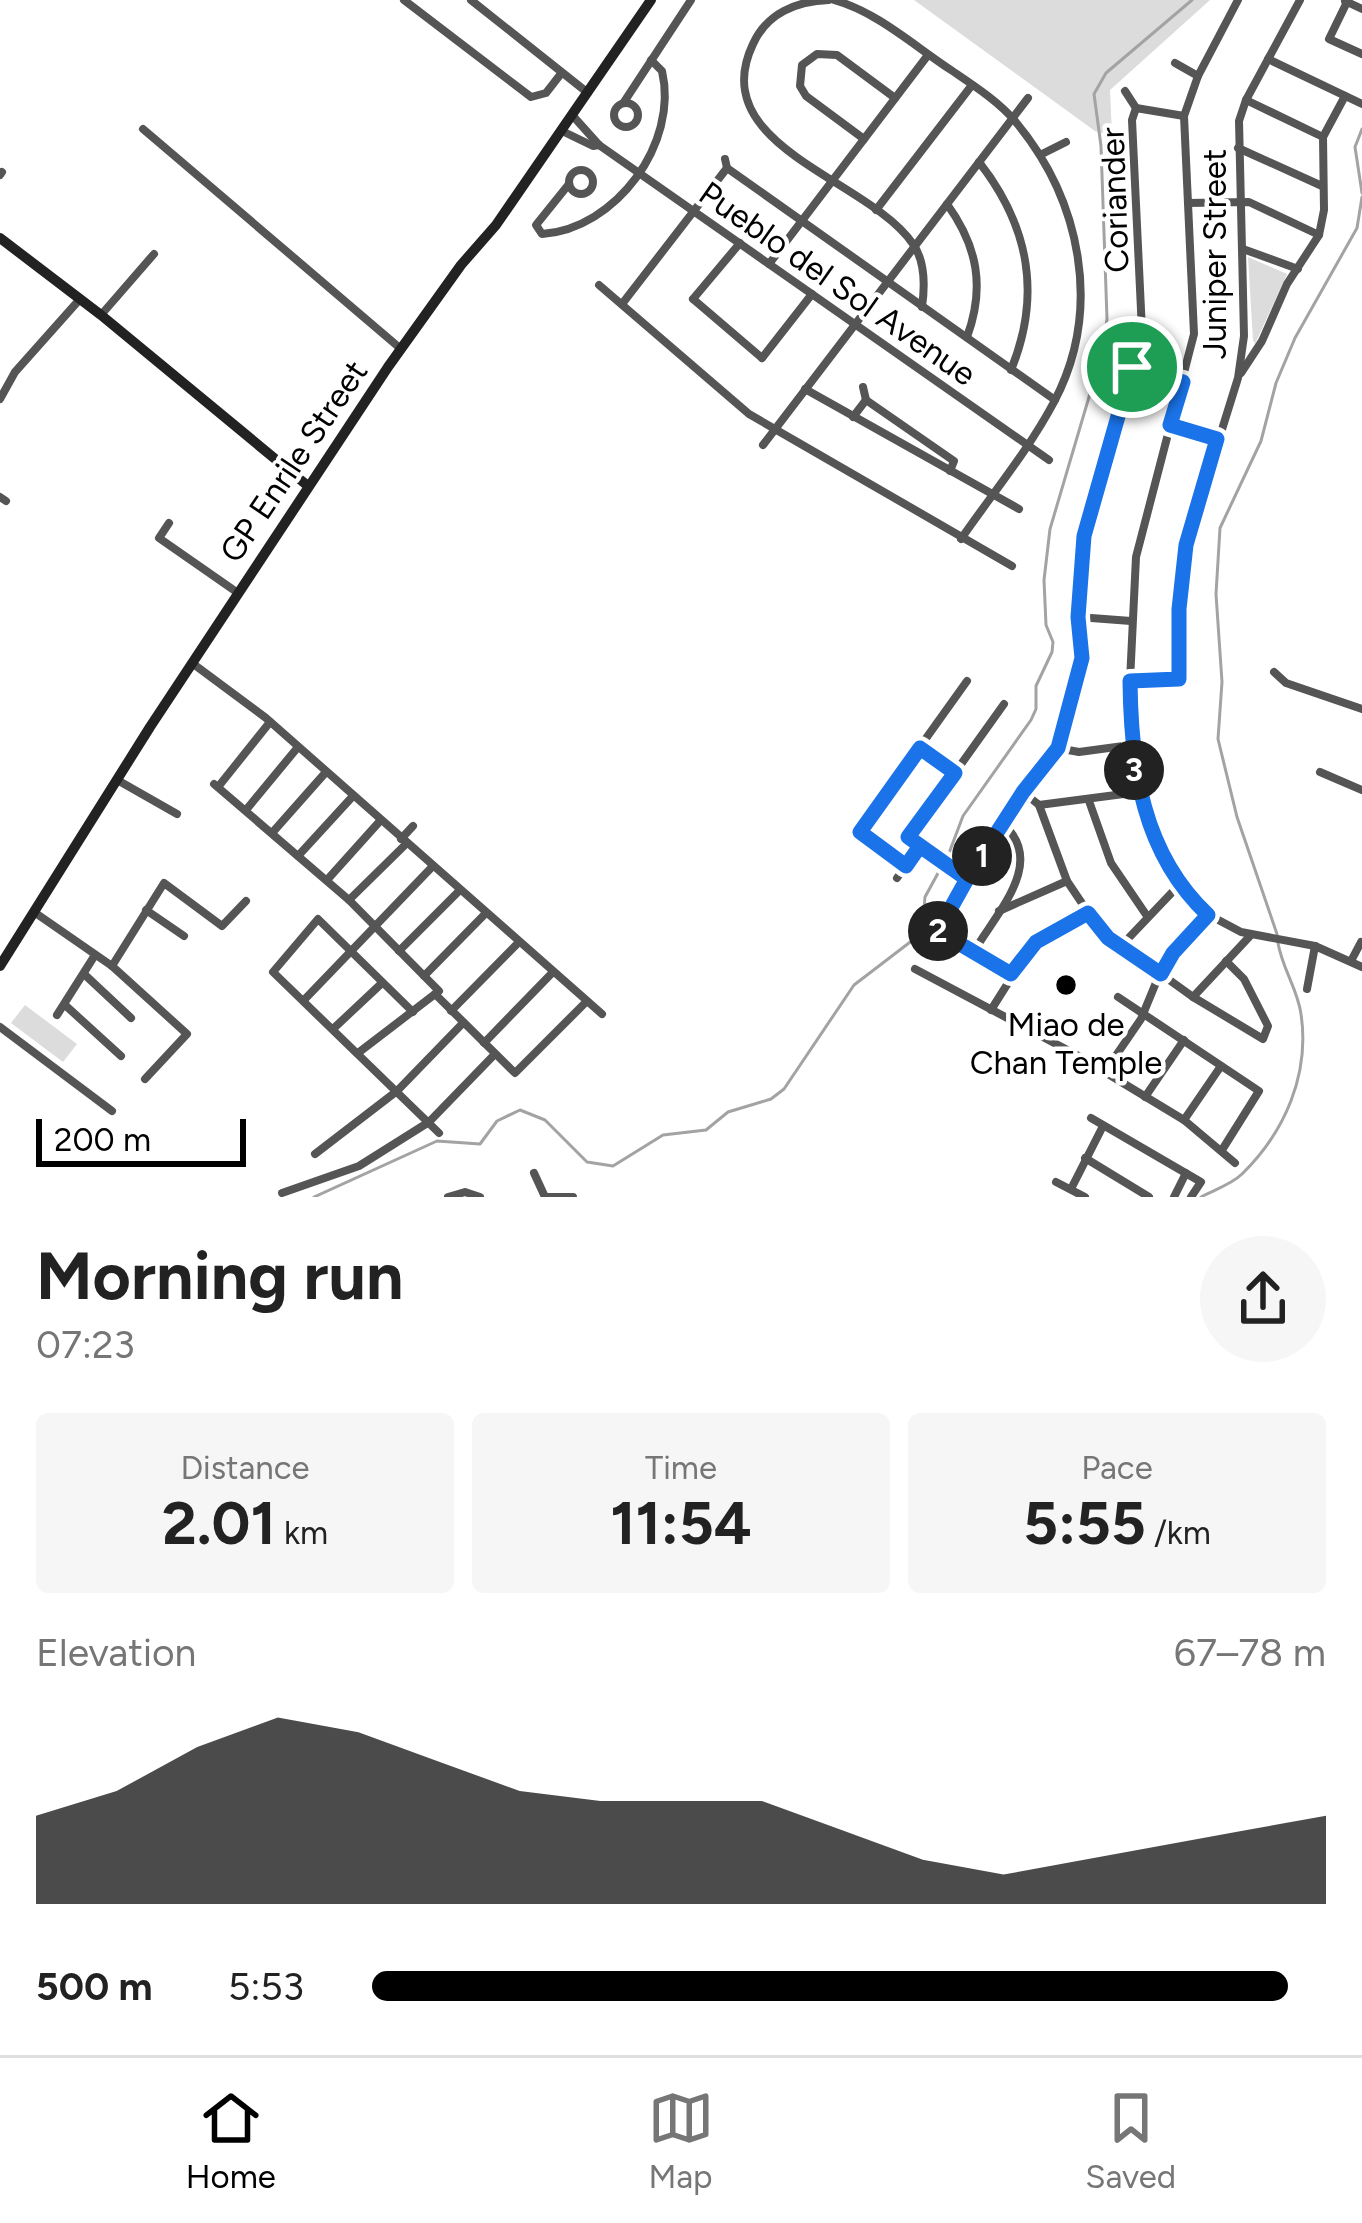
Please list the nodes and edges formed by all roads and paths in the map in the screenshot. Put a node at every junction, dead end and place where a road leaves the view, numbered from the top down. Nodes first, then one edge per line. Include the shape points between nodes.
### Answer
1 (404, 0) edge
2 (472, 0) edge
3 (651, 0) edge
4 (691, 0) edge
5 (831, 0) edge
6 (1238, 0) edge
7 (1300, 0) edge
8 (1346, 1) edge
9 (1362, 9) edge
10 (1362, 54) edge
11 (928, 55) junction
12 (1268, 59) junction
13 (652, 60) junction
14 (1175, 63) dead end
15 (560, 74) junction
16 (1198, 76) junction
17 (972, 85) junction
18 (1125, 91) dead end
19 (589, 94) junction
20 (1345, 96) junction
21 (895, 98) junction
22 (1028, 98) dead end
23 (1246, 100) junction
24 (624, 103) dead end
25 (1362, 104) edge
26 (1136, 108) junction
27 (573, 116) junction
28 (1184, 116) junction
29 (1013, 118) junction
30 (143, 129) dead end
31 (562, 131) junction
32 (1323, 137) junction
33 (864, 140) junction
34 (1066, 142) dead end
35 (599, 145) junction
36 (1238, 148) junction
37 (1040, 155) junction
38 (979, 162) junction
39 (640, 174) junction
40 (832, 181) junction
41 (569, 184) dead end
42 (1322, 185) junction
43 (1239, 200) junction
44 (1188, 203) junction
45 (947, 204) junction
46 (876, 210) junction
47 (694, 212) junction
48 (801, 222) junction
49 (1318, 235) junction
50 (0, 238) edge
51 (740, 243) junction
52 (915, 246) junction
53 (1243, 249) junction
54 (154, 254) dead end
55 (769, 264) junction
56 (1298, 269) junction
57 (888, 282) junction
58 (599, 284) dead end
59 (812, 294) junction
60 (80, 299) junction
61 (622, 304) junction
62 (922, 307) junction
63 (101, 315) junction
64 (856, 325) junction
65 (967, 338) junction
66 (400, 349) junction
67 (762, 358) junction
68 (1132, 367) junction
69 (762, 369) dead end
70 (1011, 370) junction
71 (1238, 378) junction
72 (1183, 382) junction
73 (863, 387) dead end
74 (806, 389) junction
75 (0, 399) edge
76 (866, 400) junction
77 (1055, 400) junction
78 (853, 417) junction
79 (1170, 425) junction
80 (773, 430) junction
81 (1217, 439) junction
82 (763, 445) dead end
83 (1028, 445) junction
84 (1049, 460) dead end
85 (950, 471) junction
86 (308, 486) junction
87 (992, 495) junction
88 (1019, 509) dead end
89 (169, 523) dead end
90 (961, 538) junction
91 (1012, 566) dead end
92 (238, 593) junction
93 (1078, 617) junction
94 (1132, 621) junction
95 (192, 663) junction
96 (1274, 672) dead end
97 (1130, 681) junction
98 (967, 682) dead end
99 (1004, 704) dead end
100 (1362, 709) edge
101 (271, 722) junction
102 (1131, 745) junction
103 (298, 747) junction
104 (920, 748) junction
105 (1058, 748) junction
106 (326, 772) junction
107 (1320, 772) dead end
108 (955, 773) junction
109 (119, 781) junction
110 (1362, 790) edge
111 (1023, 792) junction
112 (1138, 792) junction
113 (353, 796) junction
114 (1089, 801) junction
115 (1039, 805) junction
116 (246, 811) junction
117 (178, 814) dead end
118 (380, 821) junction
119 (1002, 823) junction
120 (413, 826) dead end
121 (272, 833) junction
122 (403, 842) junction
123 (920, 846) junction
124 (298, 856) junction
125 (906, 866) junction
126 (432, 867) junction
127 (897, 878) dead end
128 (967, 879) junction
129 (327, 880) junction
130 (1067, 881) junction
131 (1181, 883) junction
132 (459, 891) junction
133 (349, 900) junction
134 (246, 901) dead end
135 (146, 910) junction
136 (997, 911) junction
137 (34, 912) junction
138 (1088, 913) junction
139 (485, 914) junction
140 (1208, 915) junction
141 (1147, 916) junction
142 (375, 926) junction
143 (1251, 934) junction
144 (184, 936) dead end
145 (519, 942) junction
146 (1360, 942) edge
147 (1121, 946) junction
148 (1315, 946) junction
149 (350, 951) junction
150 (399, 951) junction
151 (973, 953) junction
152 (94, 955) junction
153 (1226, 961) junction
154 (1352, 961) junction
155 (0, 966) edge
156 (112, 966) junction
157 (1362, 967) edge
158 (915, 969) dead end
159 (553, 972) junction
160 (84, 974) junction
161 (1011, 974) junction
162 (1161, 974) junction
163 (424, 976) junction
164 (382, 982) junction
165 (1306, 989) dead end
166 (435, 994) junction
167 (1118, 997) dead end
168 (1193, 997) junction
169 (304, 1000) junction
170 (587, 1000) junction
171 (65, 1005) junction
172 (991, 1010) junction
173 (451, 1011) junction
174 (412, 1012) junction
175 (1142, 1012) junction
176 (602, 1014) dead end
177 (57, 1015) dead end
178 (131, 1018) dead end
179 (463, 1023) junction
180 (0, 1027) edge
181 (333, 1029) junction
182 (1184, 1040) junction
183 (484, 1043) junction
184 (358, 1053) junction
185 (495, 1054) junction
186 (121, 1056) dead end
187 (1221, 1066) junction
188 (1104, 1073) junction
189 (145, 1079) dead end
190 (397, 1091) junction
191 (1145, 1097) junction
192 (112, 1111) dead end
193 (1091, 1118) dead end
194 (1184, 1120) junction
195 (429, 1122) junction
196 (1103, 1126) junction
197 (439, 1132) dead end
198 (1222, 1150) junction
199 (315, 1154) dead end
200 (1085, 1158) junction
201 (1235, 1163) dead end
202 (534, 1173) dead end
203 (1186, 1173) junction
204 (1056, 1182) dead end
205 (1071, 1189) junction
206 (475, 1190) edge
207 (282, 1193) dead end
208 (448, 1197) edge
209 (546, 1197) edge
210 (573, 1197) edge
211 (1085, 1197) edge
212 (1149, 1197) edge
213 (1174, 1197) edge
214 (1191, 1197) edge

1 - 15 street via 531,97 547,93
2 - 15 street
3 - 19 street, GP Enrile Street
4 - 13 street
5 - 11 street via 857,7
5 - 40 street via 772,18 747,57 744,82 759,125
6 - 16 street
7 - 12 street, Juniper Street
8 - 9 street
8 - 10 street via 1329,39
11 - 17 street
11 - 21 street
12 - 20 street
12 - 23 street, Juniper Street
13 - 24 street
13 - 39 street via 662,71 664,107
14 - 16 street
15 - 19 street
16 - 28 street
17 - 29 street
17 - 46 street
18 - 26 street
19 - 27 street, GP Enrile Street
20 - 25 street
20 - 32 street
21 - 33 street
21 - 33 street via 837,56 817,54 802,64 806,97
22 - 29 street
23 - 32 street
23 - 36 street, Juniper Street
26 - 28 street, Coriander
26 - 68 street, Coriander via 1142,331
27 - 31 street, GP Enrile Street
27 - 35 street, Pueblo del Sol Avenue
28 - 44 street
29 - 37 street
29 - 38 street
30 - 66 street
31 - 35 street, Pueblo del Sol Avenue
31 - 66 street, GP Enrile Street
32 - 42 street
33 - 40 street
34 - 37 street
35 - 39 street, Pueblo del Sol Avenue
36 - 42 street
36 - 43 street, Juniper Street
37 - 77 street via 1063,198 1081,278 1079,323
38 - 45 street
38 - 70 street via 1024,243 1029,310
39 - 41 street via 591,219 542,234 536,225
39 - 47 street, Pueblo del Sol Avenue
40 - 46 street
40 - 48 street
42 - 49 street
43 - 44 street
43 - 49 street
43 - 53 street, Juniper Street
44 - 72 street via 1195,315
45 - 52 street
45 - 65 street via 974,252 979,283
46 - 52 street
47 - 48 street via 726,164
47 - 51 street, Pueblo del Sol Avenue
47 - 61 street
48 - 55 street
48 - 57 street
49 - 56 street
50 - 60 street
51 - 55 street, Pueblo del Sol Avenue
51 - 67 street via 688,299
52 - 57 street
52 - 62 street
53 - 56 street
53 - 71 street, Juniper Street
54 - 63 street
55 - 59 street, Pueblo del Sol Avenue
56 - 71 street
57 - 62 street
57 - 64 street
58 - 61 street
59 - 64 street, Pueblo del Sol Avenue
59 - 67 street
60 - 63 street
60 - 75 street
61 - 80 street
62 - 65 street
63 - 86 street
64 - 74 street
64 - 83 street, Pueblo del Sol Avenue
65 - 70 street
66 - 86 street, GP Enrile Street
67 - 69 street
68 - 72 street
68 - 93 street, Coriander via 1088,514
70 - 77 street
71 - 81 street, Juniper Street
72 - 79 street
73 - 76 street
74 - 78 street
74 - 80 street
76 - 78 street
76 - 85 street via 954,461
77 - 83 street
78 - 85 street
79 - 81 street
79 - 94 street via 1140,532
80 - 82 street
80 - 90 street
81 - 97 street, Juniper Street via 1186,545 1179,679
83 - 84 street, Pueblo del Sol Avenue
83 - 87 street
85 - 87 street
86 - 92 street, GP Enrile Street
87 - 88 street
87 - 90 street
89 - 92 street via 159,538
90 - 91 street
92 - 95 street, GP Enrile Street
93 - 94 street
93 - 105 street, Coriander via 1082,658
94 - 97 street
95 - 101 street
95 - 109 street, GP Enrile Street
96 - 100 street
97 - 102 street
98 - 104 street
99 - 108 street
101 - 103 street
101 - 116 street via 216,785
102 - 105 street
102 - 112 street
103 - 106 street
103 - 116 street
104 - 108 street
104 - 125 street via 860,832
105 - 111 street
106 - 113 street
106 - 121 street
107 - 110 street
108 - 123 street via 908,837
109 - 117 street
109 - 137 street, GP Enrile Street
111 - 115 street
111 - 119 street
112 - 114 street
112 - 131 street
113 - 118 street
113 - 124 street
114 - 115 street
114 - 141 street via 1112,862
115 - 130 street
116 - 121 street
118 - 122 street
118 - 129 street
119 - 128 street
119 - 136 street via 1018,840 1023,865
120 - 122 street
121 - 124 street
122 - 126 street
122 - 133 street
123 - 125 street
123 - 128 street
124 - 129 street
125 - 127 street
126 - 132 street
126 - 142 street
128 - 151 street via 938,931
129 - 133 street
130 - 136 street
130 - 138 street
131 - 140 street
131 - 141 street
132 - 139 street
132 - 150 street
133 - 142 street
134 - 135 street via 223,926 164,883
135 - 144 street
135 - 156 street
136 - 151 street
137 - 152 street
137 - 155 street, GP Enrile Street
138 - 147 street
138 - 161 street via 1036,942
139 - 145 street
139 - 163 street
140 - 143 street
140 - 162 street
141 - 147 street
142 - 149 street
142 - 150 street
143 - 148 street
143 - 153 street
145 - 159 street
145 - 173 street
146 - 154 street
147 - 162 street
148 - 154 street
148 - 165 street
149 - 164 street
149 - 169 street
149 - 169 street via 318,920 273,972
150 - 163 street
151 - 161 street
152 - 156 street
152 - 160 street
153 - 168 street
153 - 168 street via 1268,1026 1263,1039
154 - 157 street
156 - 189 street via 188,1034
158 - 172 street
159 - 170 street
159 - 183 street
160 - 171 street
160 - 178 street
161 - 172 street
162 - 168 street
162 - 175 street
163 - 166 street
164 - 174 street
164 - 181 street
166 - 173 street
166 - 174 street
167 - 175 street
169 - 181 street
170 - 176 street
170 - 185 street via 515,1073
171 - 177 street
171 - 186 street
172 - 188 street
173 - 179 street
174 - 184 street
175 - 182 street
175 - 188 street
179 - 183 street
179 - 190 street
180 - 192 street
181 - 184 street
182 - 187 street
182 - 191 street
183 - 185 street
184 - 190 street
185 - 195 street
187 - 194 street
187 - 198 street via 1258,1091
188 - 191 street
190 - 195 street
190 - 199 street
191 - 194 street
193 - 196 street
194 - 198 street
195 - 197 street
195 - 207 street via 359,1166
196 - 200 street
196 - 203 street
198 - 201 street
200 - 205 street
200 - 212 street
202 - 209 street
203 - 213 street
203 - 214 street via 1202,1184
204 - 205 street
205 - 211 street
206 - 208 street
209 - 210 street

